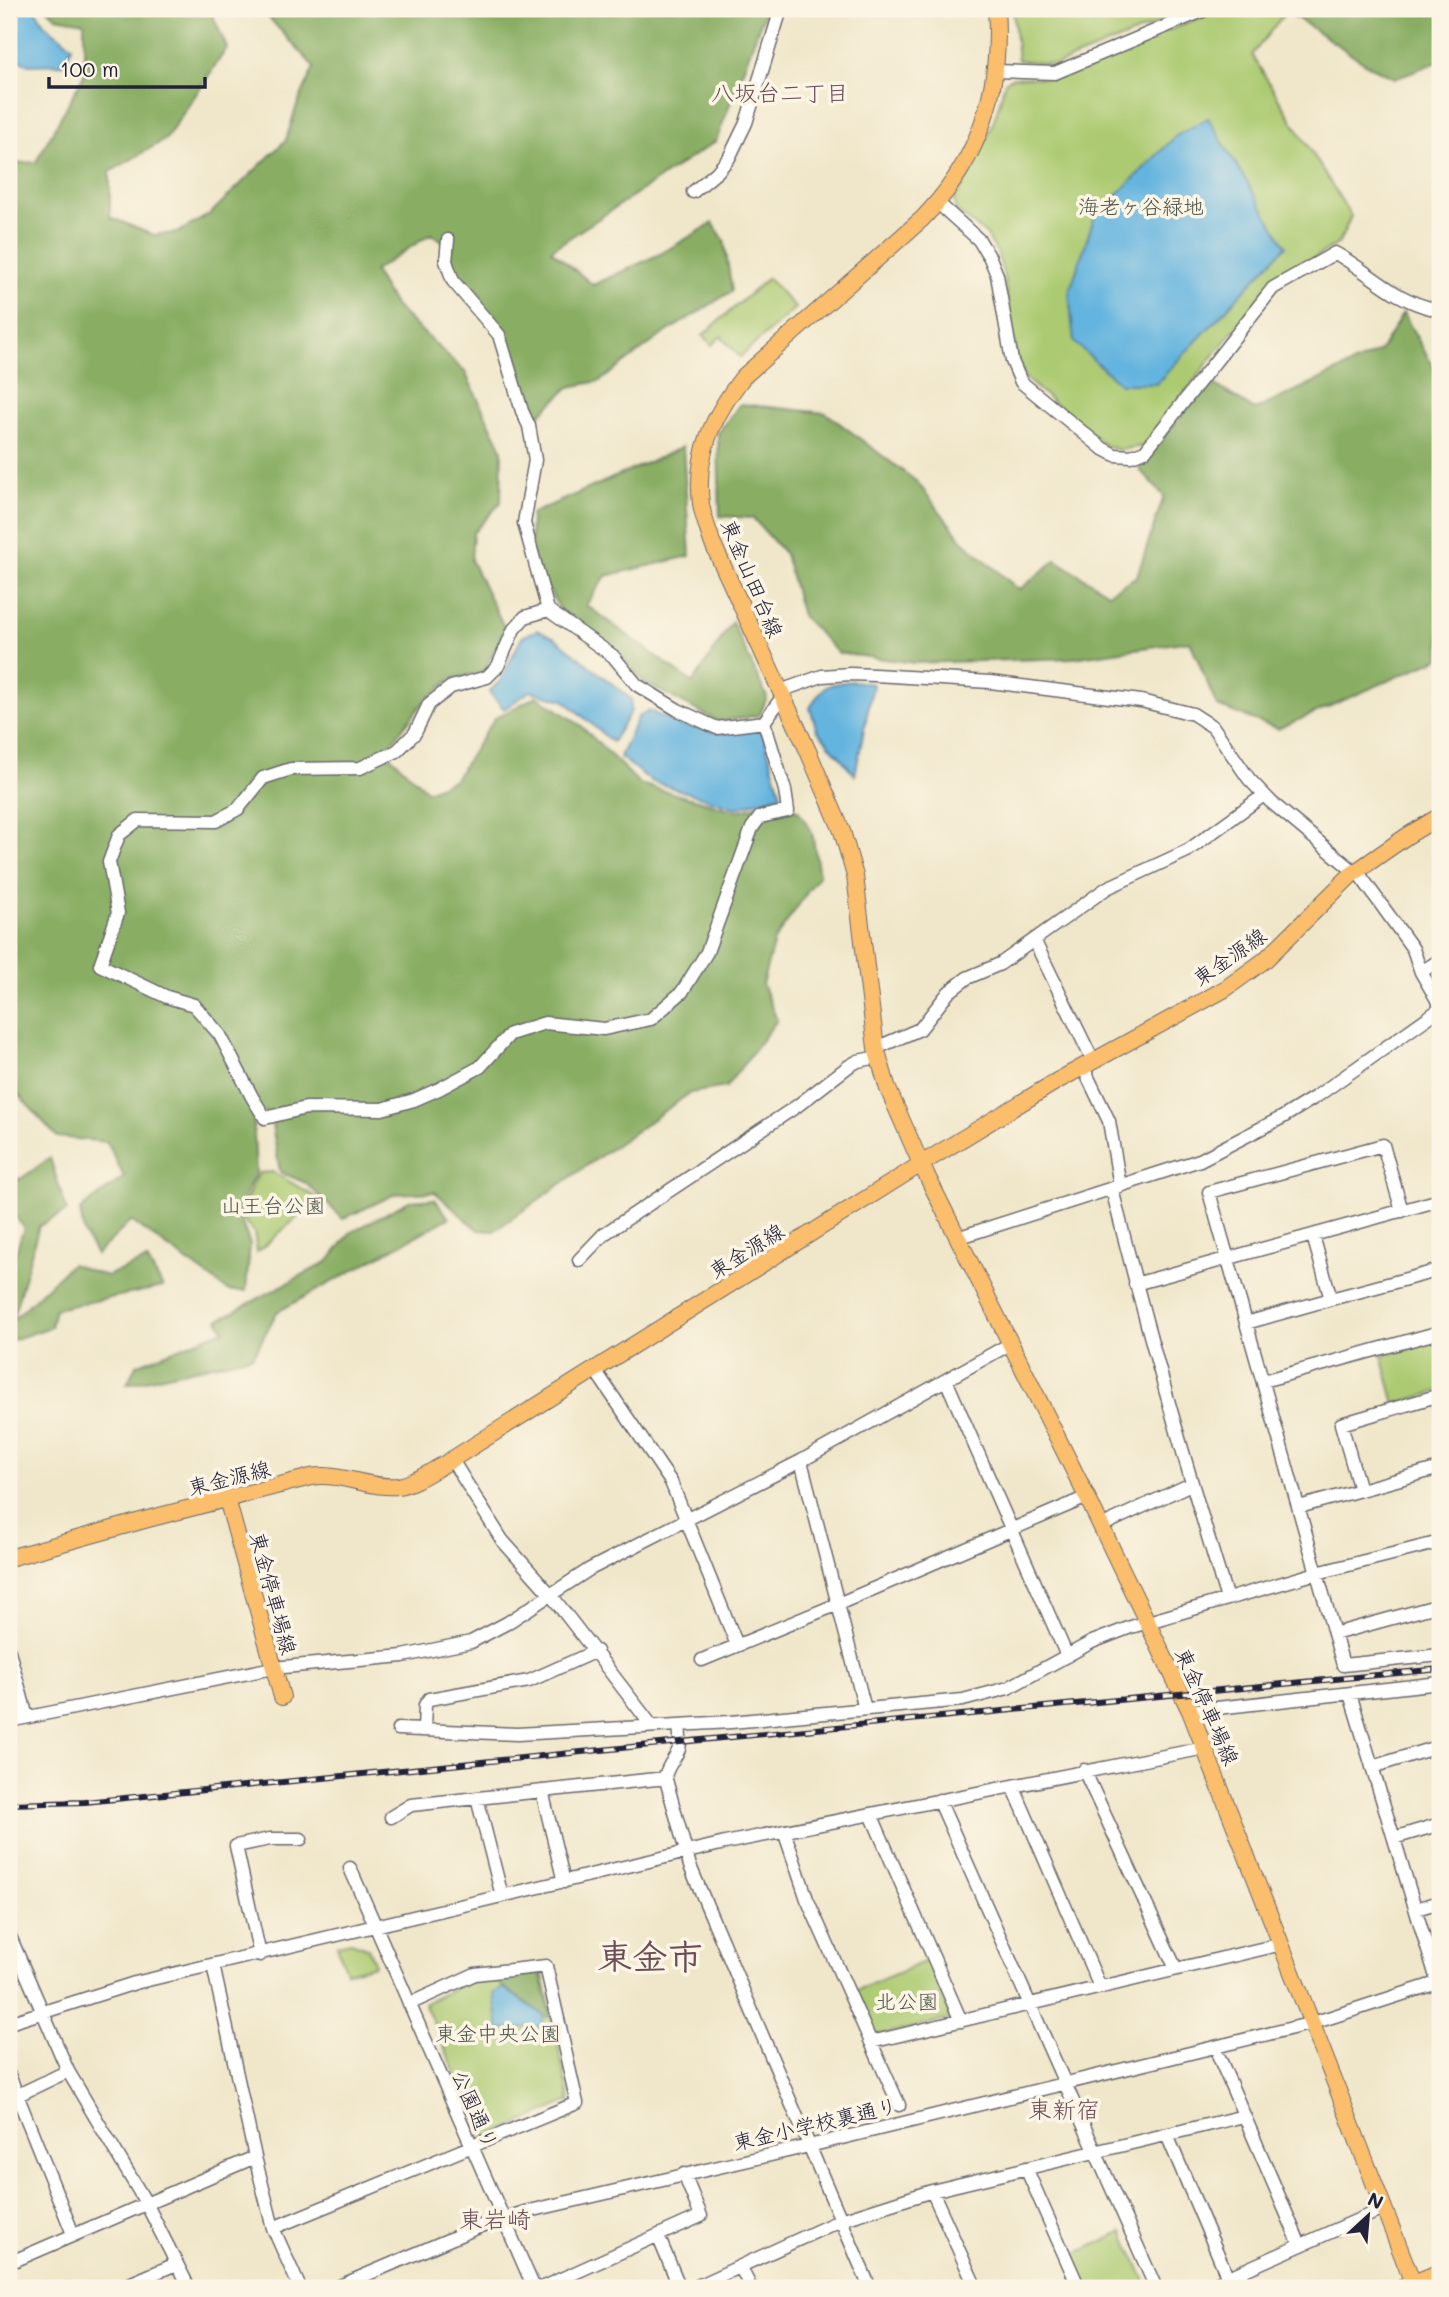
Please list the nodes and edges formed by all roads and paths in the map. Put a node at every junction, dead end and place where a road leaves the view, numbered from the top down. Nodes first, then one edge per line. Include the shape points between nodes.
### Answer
1 (781, 9) edge
2 (996, 9) edge
3 (1207, 9) edge
4 (996, 71) junction
5 (693, 192) dead end
6 (938, 203) junction
7 (449, 240) dead end
8 (1440, 302) edge
9 (548, 610) junction
10 (781, 694) junction
11 (764, 722) junction
12 (1264, 795) junction
13 (1440, 816) edge
14 (1356, 872) junction
15 (1034, 940) junction
16 (1440, 960) edge
17 (1421, 972) junction
18 (1440, 1007) edge
19 (877, 1052) junction
20 (1088, 1064) junction
21 (921, 1164) junction
22 (1116, 1187) junction
23 (1440, 1202) edge
24 (1402, 1211) junction
25 (1313, 1236) junction
26 (957, 1238) junction
27 (1228, 1259) junction
28 (579, 1260) dead end
29 (1440, 1270) edge
30 (1135, 1284) junction
31 (1331, 1299) junction
32 (1246, 1323) junction
33 (1440, 1332) edge
34 (1010, 1344) junction
35 (595, 1370) junction
36 (946, 1380) junction
37 (1263, 1381) junction
38 (1440, 1395) edge
39 (452, 1460) junction
40 (801, 1461) junction
41 (1440, 1468) edge
42 (1191, 1484) junction
43 (1360, 1490) junction
44 (1087, 1497) junction
45 (227, 1499) junction
46 (1299, 1507) junction
47 (687, 1519) junction
48 (1101, 1526) junction
49 (1011, 1528) junction
50 (1440, 1542) edge
51 (9, 1558) edge
52 (1317, 1573) junction
53 (551, 1595) junction
54 (1227, 1599) junction
55 (838, 1604) junction
56 (1440, 1605) edge
57 (1147, 1623) junction
58 (1334, 1634) junction
59 (737, 1645) junction
60 (9, 1651) edge
61 (596, 1651) junction
62 (1067, 1656) junction
63 (1440, 1656) edge
64 (702, 1660) dead end
65 (272, 1668) junction
66 (1440, 1683) edge
67 (1350, 1695) junction
68 (282, 1697) dead end
69 (865, 1709) junction
70 (1190, 1711) junction
71 (27, 1717) junction
72 (9, 1720) edge
73 (679, 1725) junction
74 (652, 1726) junction
75 (398, 1729) dead end
76 (424, 1730) junction
77 (1440, 1746) edge
78 (1205, 1748) junction
79 (1372, 1767) junction
80 (1084, 1770) junction
81 (666, 1778) junction
82 (1013, 1786) junction
83 (542, 1791) junction
84 (477, 1798) junction
85 (939, 1800) junction
86 (871, 1814) junction
87 (391, 1817) dead end
88 (1440, 1824) edge
89 (784, 1831) junction
90 (1394, 1838) junction
91 (301, 1839) dead end
92 (686, 1853) junction
93 (350, 1868) dead end
94 (564, 1882) junction
95 (502, 1896) junction
96 (1440, 1902) edge
97 (1416, 1909) junction
98 (375, 1926) junction
99 (9, 1934) edge
100 (1282, 1944) junction
101 (260, 1955) junction
102 (213, 1965) junction
103 (1176, 1969) junction
104 (1439, 1985) edge
105 (1100, 1987) junction
106 (410, 2004) junction
107 (1031, 2004) junction
108 (43, 2012) junction
109 (961, 2021) junction
110 (1313, 2023) junction
111 (9, 2024) edge
112 (871, 2042) junction
113 (1219, 2057) dead end
114 (68, 2071) junction
115 (9, 2075) edge
116 (1064, 2084) junction
117 (18, 2095) junction
118 (899, 2105) dead end
119 (1244, 2116) junction
120 (1167, 2135) junction
121 (809, 2146) junction
122 (472, 2147) junction
123 (1095, 2152) junction
124 (255, 2157) junction
125 (1026, 2168) junction
126 (684, 2174) junction
127 (932, 2191) junction
128 (146, 2203) junction
129 (1385, 2208) junction
130 (503, 2218) junction
131 (841, 2220) junction
132 (273, 2228) junction
133 (73, 2234) junction
134 (658, 2236) junction
135 (1300, 2245) junction
136 (9, 2263) edge
137 (176, 2264) junction
138 (741, 2267) junction
139 (1440, 2273) edge
140 (1228, 2278) junction
141 (356, 2284) edge
142 (701, 2287) edge
143 (1411, 2287) edge
144 (120, 2288) edge
145 (189, 2288) edge
146 (300, 2288) edge
147 (335, 2288) edge
148 (535, 2288) edge
149 (680, 2288) edge
150 (751, 2288) edge
151 (870, 2288) edge
152 (976, 2288) edge
153 (1079, 2288) edge
154 (1156, 2288) edge
155 (1204, 2288) edge

1 - 5 street via 746,122 729,158
2 - 4 main road, 東金山田台線
3 - 4 street via 1055,73
4 - 6 main road, 東金山田台線 via 974,146
6 - 8 street via 979,240 990,258 1012,361 1021,382 1115,455 1145,451 1273,288 1335,253 1395,295 1434,309
6 - 10 main road, 東金山田台線 via 743,377 725,400 706,439 700,467 701,506 712,541
7 - 9 street via 446,261 453,281 499,335 529,426 535,460 524,523
9 - 11 street via 612,656 637,685 678,710 717,728
9 - 11 street via 525,617 514,629 498,666 487,677 451,687 429,704 415,733 397,751 360,768 291,769 262,778 238,809 216,821 138,820 119,835 109,862 118,913 100,964 194,1005 220,1035 265,1118 306,1108 382,1109 414,1100 480,1067 510,1034 545,1023 604,1029 651,1019 682,992 707,952 752,828 760,817 788,811
10 - 11 street
10 - 12 street via 822,676 850,674 990,682 1141,701 1193,714 1213,727
10 - 19 main road, 東金山田台線 via 842,831 855,876
12 - 14 street
12 - 15 street via 1187,851 1107,888
13 - 14 main road, 東金源線
14 - 17 street via 1413,949
14 - 20 main road, 東金源線 via 1286,941 1240,978
15 - 19 street via 1000,964 967,978 948,992 920,1029
15 - 20 street
16 - 17 street
17 - 18 street
18 - 22 street via 1283,1117 1200,1160
19 - 21 main road, 東金山田台線
19 - 28 street via 849,1066 604,1234
20 - 21 main road, 東金源線
20 - 22 street via 1109,1121
21 - 26 main road, 東金停車場線
21 - 35 main road, 東金源線
22 - 26 street
22 - 30 street
23 - 24 street
24 - 25 street
24 - 27 street via 1383,1145 1209,1192
25 - 27 street
25 - 31 street
26 - 34 main road, 東金停車場線
27 - 30 street
27 - 32 street
29 - 31 street
30 - 42 street
31 - 32 street
32 - 37 street
33 - 37 street
34 - 36 street
34 - 44 main road, 東金停車場線
35 - 39 main road, 東金源線
35 - 47 street via 671,1482
36 - 40 street
36 - 49 street
37 - 46 street
38 - 43 street via 1341,1424
39 - 45 main road, 東金源線 via 398,1486 331,1475
39 - 53 street via 502,1540
40 - 47 street
40 - 55 street
41 - 43 street
42 - 48 street
42 - 54 street
43 - 46 street
44 - 48 main road, 東金停車場線
44 - 49 street
45 - 51 main road, 東金源線
45 - 65 main road, 東金停車場線
46 - 52 street
47 - 53 street via 590,1569
47 - 59 street
48 - 57 main road, 東金停車場線
49 - 55 street
49 - 62 street
50 - 52 street
52 - 54 street
52 - 58 street
53 - 61 street
53 - 65 street via 471,1642 402,1656
54 - 57 street
55 - 59 street
55 - 69 street
56 - 58 street
57 - 62 street
57 - 70 main road, 東金停車場線
58 - 63 street via 1343,1665
59 - 64 street
60 - 71 street
61 - 74 street
61 - 76 street via 528,1681 435,1696 425,1705
62 - 69 street via 985,1695
65 - 68 main road, 東金停車場線
65 - 71 street
66 - 67 street
67 - 70 street
67 - 79 street
69 - 73 street
70 - 78 main road, 東金停車場線
71 - 72 street
73 - 74 street
73 - 81 street via 678,1752
74 - 76 street via 517,1734
75 - 76 street
77 - 79 street
78 - 80 street
78 - 100 main road, 東金停車場線
79 - 90 street
80 - 82 street
80 - 103 street
81 - 83 street
81 - 92 street
82 - 85 street
82 - 105 street
83 - 84 street
83 - 94 street
84 - 87 street via 411,1805
84 - 95 street
85 - 86 street
85 - 107 street
86 - 89 street
86 - 109 street
88 - 90 street
89 - 92 street
89 - 112 street via 807,1899
90 - 97 street
91 - 101 street via 236,1846
92 - 94 street
92 - 121 street
93 - 98 street, 公園通り
94 - 95 street
95 - 98 street
96 - 97 street
97 - 104 street
98 - 101 street
98 - 106 street, 公園通り
99 - 108 street
100 - 103 street
100 - 110 main road, 東金停車場線
101 - 102 street
102 - 108 street
102 - 124 street
103 - 105 street
104 - 110 street, 東金小学校裏通り
105 - 107 street
106 - 122 street, 公園通り
106 - 122 street via 475,1974 546,1966 577,2103
107 - 109 street
107 - 116 street
108 - 111 street
108 - 114 street
109 - 112 street
110 - 116 street, 東金小学校裏通り
110 - 129 main road, 東金停車場線
112 - 118 street
113 - 119 street
114 - 117 street
114 - 128 street
115 - 117 street
116 - 121 street, 東金小学校裏通り
116 - 123 street
117 - 133 street
119 - 120 street
119 - 135 street
120 - 123 street
120 - 140 street
121 - 126 street, 東金小学校裏通り
121 - 131 street
122 - 130 street, 公園通り
122 - 132 street
123 - 125 street
123 - 154 street
124 - 128 street
124 - 132 street
125 - 127 street
125 - 153 street
126 - 130 street, 東金小学校裏通り
126 - 134 street via 701,2216
127 - 131 street
127 - 152 street
128 - 133 street
128 - 137 street
129 - 135 street
129 - 143 main road, 東金停車場線
130 - 141 street, 東金小学校裏通り
130 - 148 street, 公園通り
131 - 138 street
131 - 151 street
132 - 146 street
133 - 136 street
134 - 148 street
134 - 149 street
135 - 140 street
137 - 144 street
137 - 145 street
138 - 142 street
138 - 150 street
139 - 143 highway
140 - 155 street
141 - 147 street, 東金小学校裏通り

